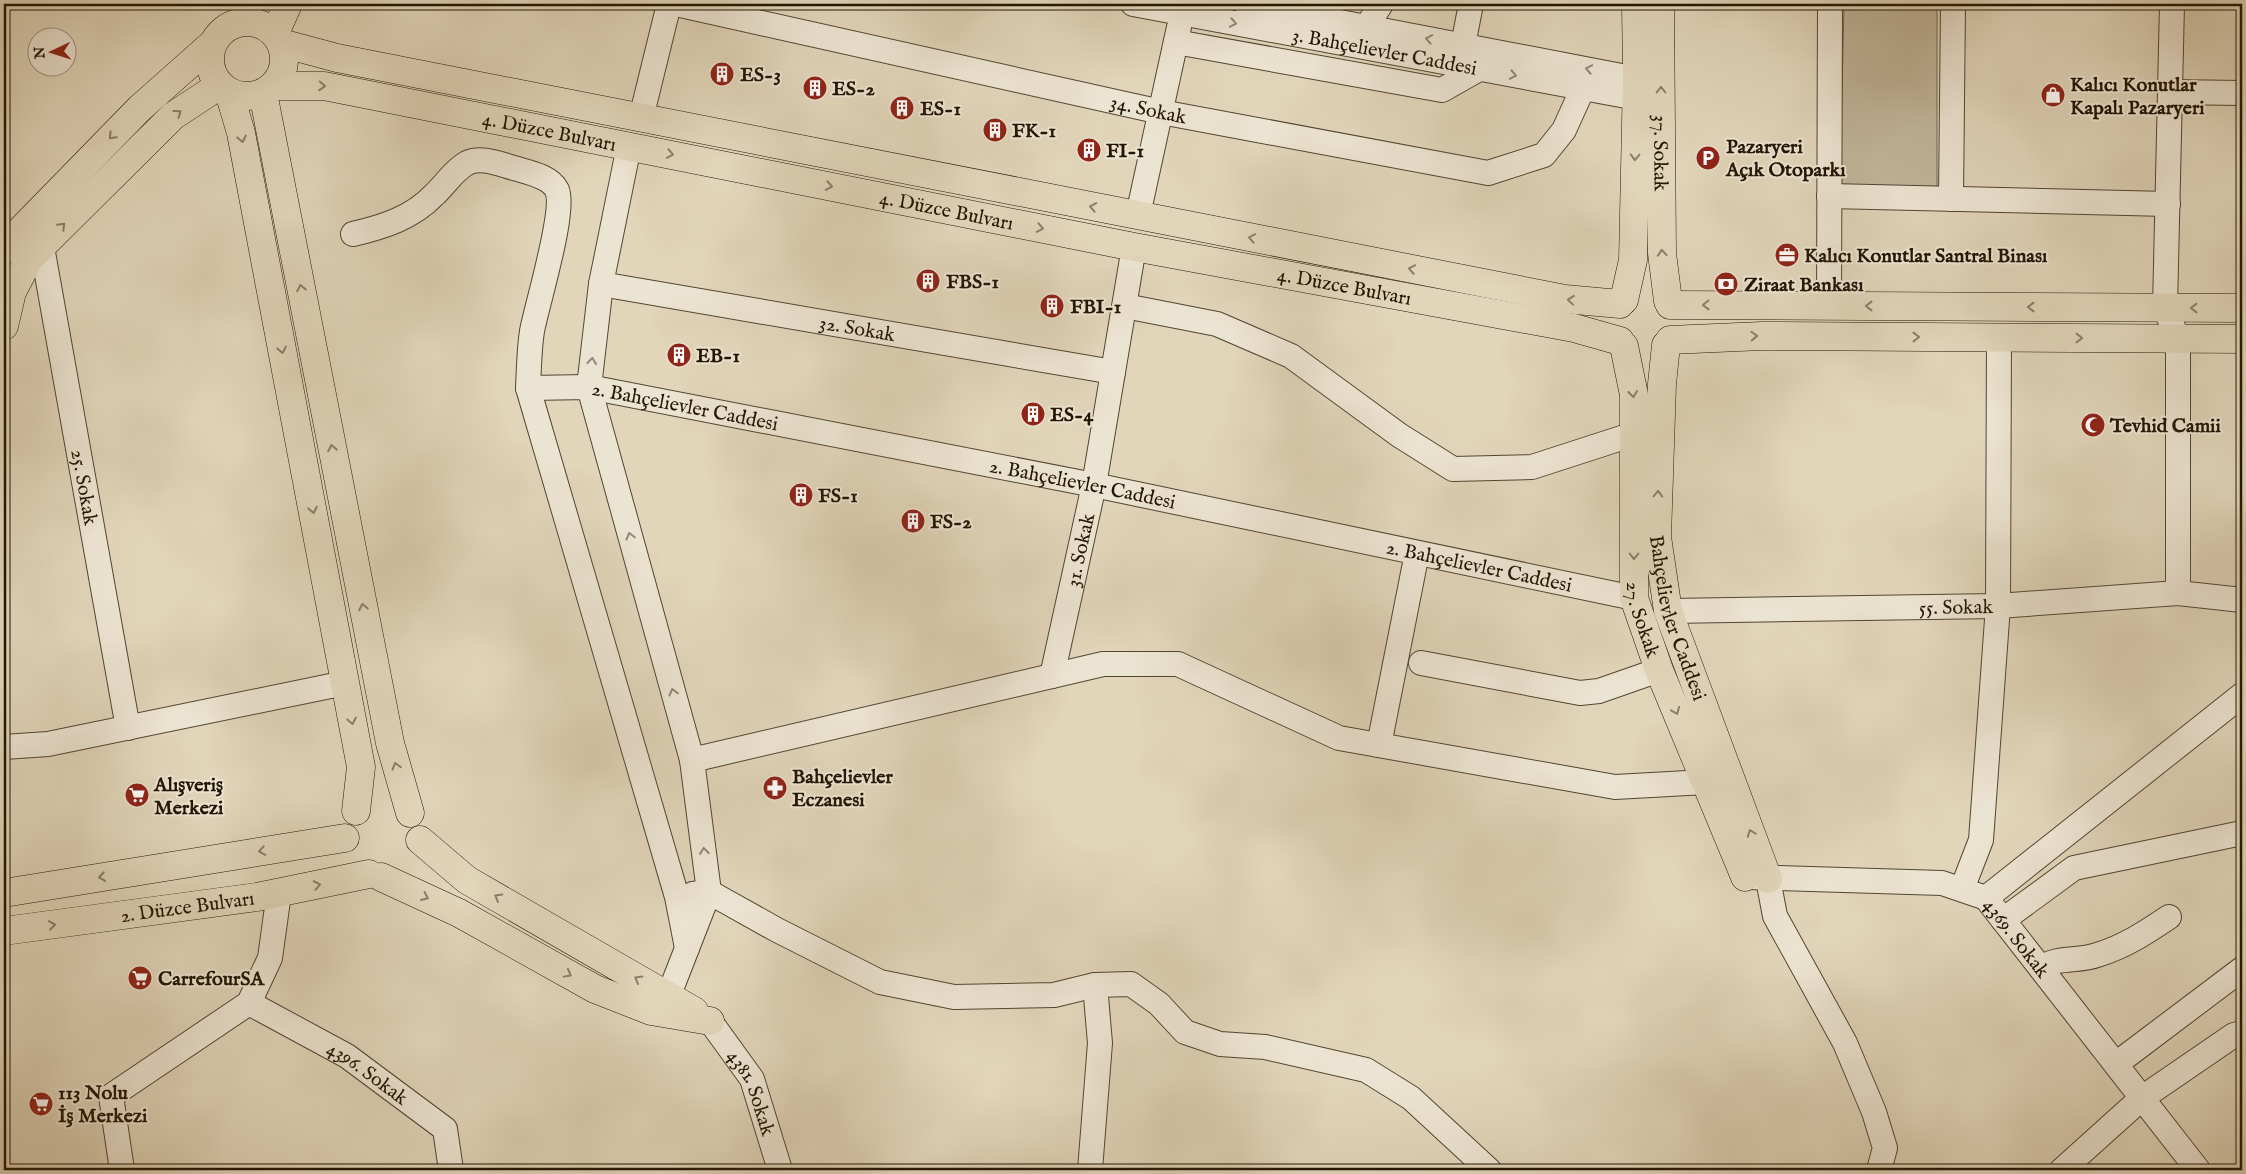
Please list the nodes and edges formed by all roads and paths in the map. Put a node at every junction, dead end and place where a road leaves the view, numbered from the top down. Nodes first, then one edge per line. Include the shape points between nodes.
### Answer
1 (288, 4) edge
2 (669, 4) edge
3 (676, 4) edge
4 (1134, 4) edge
5 (1246, 4) edge
6 (1381, 4) edge
7 (1471, 4) edge
8 (1636, 4) edge
9 (1660, 4) edge
10 (1830, 4) edge
11 (1953, 4) edge
12 (2172, 4) edge
13 (1183, 9) edge
14 (253, 12) edge
15 (1465, 35) dead end
16 (1368, 37) junction
17 (278, 38) junction
18 (1176, 42) junction
19 (212, 44) junction
20 (1479, 69) junction
21 (224, 88) junction
22 (1583, 88) junction
23 (1637, 88) junction
24 (268, 90) junction
25 (2170, 92) junction
26 (2242, 93) edge
27 (1161, 112) junction
28 (641, 118) junction
29 (629, 146) junction
30 (1661, 193) junction
31 (1635, 194) junction
32 (1829, 196) junction
33 (1950, 199) junction
34 (2168, 204) junction
35 (1138, 216) junction
36 (353, 234) dead end
37 (42, 246) junction
38 (1134, 247) junction
39 (5, 249) edge
40 (601, 284) junction
41 (1622, 302) junction
42 (1669, 303) junction
43 (1828, 305) junction
44 (1124, 306) junction
45 (2166, 308) junction
46 (2242, 308) edge
47 (4, 326) edge
48 (1999, 338) junction
49 (2178, 339) junction
50 (2242, 339) edge
51 (1668, 342) junction
52 (1622, 343) junction
53 (1113, 372) junction
54 (589, 387) junction
55 (528, 388) junction
56 (1634, 434) junction
57 (1094, 485) junction
58 (1417, 553) junction
59 (2178, 593) junction
60 (1634, 598) junction
61 (2242, 600) edge
62 (1998, 606) junction
63 (1668, 611) junction
64 (1420, 663) dead end
65 (1659, 670) junction
66 (1052, 676) junction
67 (345, 683) junction
68 (2242, 695) edge
69 (128, 728) junction
70 (1378, 745) junction
71 (4, 747) edge
72 (692, 760) junction
73 (1706, 782) junction
74 (356, 811) junction
75 (410, 813) junction
76 (2242, 833) edge
77 (344, 838) junction
78 (420, 840) junction
79 (375, 876) junction
80 (1756, 878) junction
81 (1962, 889) junction
82 (708, 892) junction
83 (4, 893) edge
84 (279, 893) junction
85 (677, 898) junction
86 (1986, 898) junction
87 (2169, 917) dead end
88 (2003, 920) junction
89 (4, 931) edge
90 (687, 948) junction
91 (2041, 968) junction
92 (2242, 969) edge
93 (1095, 985) junction
94 (248, 1003) junction
95 (659, 1004) junction
96 (710, 1021) joint
97 (2242, 1033) edge
98 (2116, 1064) junction
99 (2142, 1098) junction
100 (2193, 1168) edge
101 (122, 1170) edge
102 (451, 1170) edge
103 (780, 1170) edge
104 (1090, 1170) edge
105 (1489, 1170) edge
106 (1879, 1170) edge
107 (2062, 1170) edge

1 - 17 main road
2 - 28 street
3 - 27 street, 34. Sokak
4 - 13 street, 3. Bahçelievler Caddesi
5 - 16 street, 3. Bahçelievler Caddesi
6 - 16 street
7 - 15 street
8 - 23 main road
30 -> 9 main road, 37. Sokak
10 - 32 street
11 - 33 street
12 - 25 street
13 -> 16 street, 3. Bahçelievler Caddesi
13 - 18 street
14 - 17 main road
14 - 19 main road via 218,34
16 - 20 street, 3. Bahçelievler Caddesi
23 -> 16 street, 3. Bahçelievler Caddesi
17 - 24 main road via 284,54 284,66 280,77
17 - 28 main road, 4. Düzce Bulvarı via 337,58
18 - 20 street via 1442,90
18 - 27 street
19 - 21 main road via 210,65 213,76
19 -> 39 main road via 140,108
20 -> 22 street, 3. Bahçelievler Caddesi
21 - 24 main road via 240,96 252,96
37 -> 21 main road via 173,116
21 -> 67 main road via 241,133
22 - 23 street, 3. Bahçelievler Caddesi
22 - 27 street, 34. Sokak via 1564,130 1544,155 1488,174
23 -> 31 main road
24 -> 29 main road, 4. Düzce Bulvarı via 324,86
75 -> 24 main road via 390,743
25 - 26 street
25 - 34 street
27 - 35 street
35 -> 28 main road, 4. Düzce Bulvarı
29 -> 38 main road, 4. Düzce Bulvarı
29 - 40 street
30 - 31 main road
42 -> 30 main road, 37. Sokak via 1662,253
31 - 41 main road via 1633,260
32 - 33 street
32 - 43 street
33 - 34 street
34 - 45 street
41 -> 35 main road, 4. Düzce Bulvarı via 1565,299
36 - 55 street via 379,228 413,212 434,196 453,174 478,159 535,174 554,184 559,204 547,274 532,331
37 - 47 main road via 29,259 12,292
37 - 69 street, 25. Sokak
38 - 44 street, 31. Sokak
38 - 52 main road, 4. Düzce Bulvarı via 1574,328
40 - 53 street, 32. Sokak
54 -> 40 street
41 - 42 main road via 1632,294 1651,292
41 - 52 main road via 1614,322 1615,332
43 -> 42 main road
42 - 51 main road via 1676,319
45 -> 43 main road
44 - 53 street, 31. Sokak
44 - 56 street via 1217,324 1291,356 1399,435 1453,469 1532,467
46 -> 45 main road
45 - 49 street
48 -> 49 main road
51 -> 48 main road via 1762,336
48 - 62 street
49 - 50 main road
49 - 59 street
51 - 52 main road via 1659,350 1641,353
63 -> 51 main road, Bahçelievler Caddesi via 1657,538 1662,384
52 -> 56 main road, 27. Sokak via 1634,395
53 - 57 street, 31. Sokak
54 - 55 street, 2. Bahçelievler Caddesi
54 - 57 street, 2. Bahçelievler Caddesi
72 -> 54 street
55 - 85 street
56 -> 60 main road, 27. Sokak
57 - 58 street, 2. Bahçelievler Caddesi
57 - 66 street, 31. Sokak
58 - 60 street, 2. Bahçelievler Caddesi
58 - 70 street
59 - 61 street, 55. Sokak
59 - 62 street, 55. Sokak
60 - 65 main road, 27. Sokak
62 - 63 street, 55. Sokak
62 - 81 street via 1980,840
80 -> 63 main road, Bahçelievler Caddesi
64 - 65 street via 1580,693 1599,691
65 -> 73 main road, 27. Sokak
66 - 70 street via 1103,664 1178,664 1339,738
66 - 72 street
67 - 69 street
67 -> 74 main road via 361,767
68 - 86 street
69 - 71 street via 48,744
70 - 73 street via 1615,787
82 -> 72 street
73 - 80 main road, 27. Sokak
74 - 75 main road via 366,805 383,802 400,806
74 - 77 main road
75 - 78 main road via 419,830
76 - 88 street via 2074,868
77 - 79 main road via 351,860 359,869
77 -> 83 main road, 2. Düzce Bulvarı
78 - 79 main road via 418,852 408,866 393,875
95 -> 78 main road via 468,880
84 -> 79 main road, 2. Düzce Bulvarı
79 -> 95 main road via 459,913 595,989
80 - 81 street, 4369. Sokak via 1942,883
80 - 106 street via 1845,1043 1874,1112 1885,1148
81 - 86 street, 4369. Sokak
82 - 85 street
82 - 90 street
82 - 93 street via 880,982 954,997 1054,995
89 -> 84 main road, 2. Düzce Bulvarı
84 - 94 street via 270,958
85 - 90 street
86 - 88 street, 4369. Sokak
87 - 91 street via 2130,943 2096,956 2054,961
88 - 91 street, 4369. Sokak
90 - 95 street
91 - 98 street, 4369. Sokak
92 - 98 street
93 - 104 street via 1100,1044
93 - 105 street via 1131,984 1158,1004 1184,1032 1220,1044 1265,1047 1366,1070 1411,1098
94 - 101 street via 111,1096
94 - 102 street, 4396. Sokak via 347,1056 445,1129
95 - 96 main road
96 - 103 street, 4381. Sokak via 752,1079
97 - 99 street via 2234,1035
98 - 99 street, 4369. Sokak
99 - 100 street, 4369. Sokak
99 - 107 street

